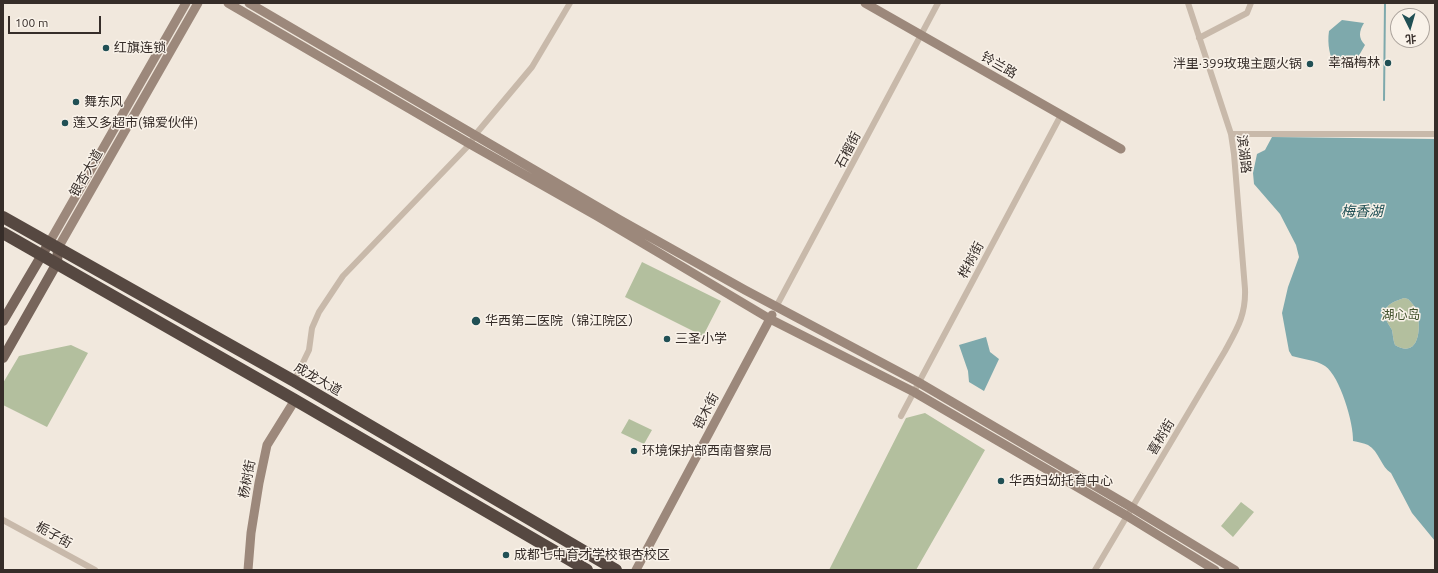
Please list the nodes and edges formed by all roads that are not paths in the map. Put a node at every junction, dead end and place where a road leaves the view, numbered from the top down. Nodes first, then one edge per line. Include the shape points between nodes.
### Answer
1 (186, 3) edge
2 (198, 3) edge
3 (228, 3) edge
4 (249, 3) edge
5 (570, 3) edge
6 (864, 3) edge
7 (938, 3) edge
8 (1188, 3) edge
9 (1251, 3) edge
10 (921, 35) junction
11 (1199, 38) junction
12 (1061, 115) junction
13 (1231, 134) junction
14 (1435, 134) edge
15 (475, 135) junction
16 (470, 144) junction
17 (1121, 149) dead end
18 (3, 217) edge
19 (3, 233) edge
20 (54, 246) junction
21 (41, 255) junction
22 (57, 263) junction
23 (776, 307) junction
24 (1243, 314) joint
25 (770, 319) junction
26 (3, 321) edge
27 (3, 358) edge
28 (294, 381) junction
29 (918, 382) junction
30 (914, 392) junction
31 (295, 400) junction
32 (901, 416) dead end
33 (1129, 511) junction
34 (3, 520) edge
35 (95, 570) edge
36 (248, 570) edge
37 (587, 570) edge
38 (616, 570) edge
39 (636, 570) edge
40 (1095, 570) edge
41 (1215, 570) edge
42 (1235, 570) edge

1 - 20 street, 银杏大道
2 - 20 street, 银杏大道
3 - 16 street
4 - 15 street
5 - 15 street via 532,67
6 - 10 street, 铃兰路
7 - 10 street, 石榴街
8 - 11 street, 滨湖路
9 - 11 street via 1247,14
10 - 12 street, 铃兰路
10 - 23 street, 石榴街
11 - 13 street, 滨湖路
12 - 17 street, 铃兰路
12 - 29 street, 桦树街
13 - 14 street
13 - 24 street, 滨湖路 via 1245,289
15 - 16 street
15 - 23 street
16 - 25 street
16 - 28 street via 343,276 319,312 312,328 309,350
18 - 20 highway, 成龙大道
19 - 21 highway
20 - 21 main road, 银杏大道
20 - 22 main road, 银杏大道
20 - 28 highway, 成龙大道
21 - 22 highway
21 - 26 main road, 银杏大道
22 - 27 main road, 银杏大道
22 - 31 highway
23 - 25 street, 银木街
23 - 29 street
24 - 33 street, 喜树街 via 1225,351
25 - 30 street
25 - 39 street, 银木街
28 - 38 highway, 成龙大道
29 - 30 street, 桦树街
29 - 33 street
30 - 32 street, 桦树街
30 - 33 street
31 - 36 street, 杨树街 via 267,445 257,490
31 - 37 highway
33 - 40 street, 喜树街
33 - 41 street
33 - 42 street
34 - 35 street, 栀子街

